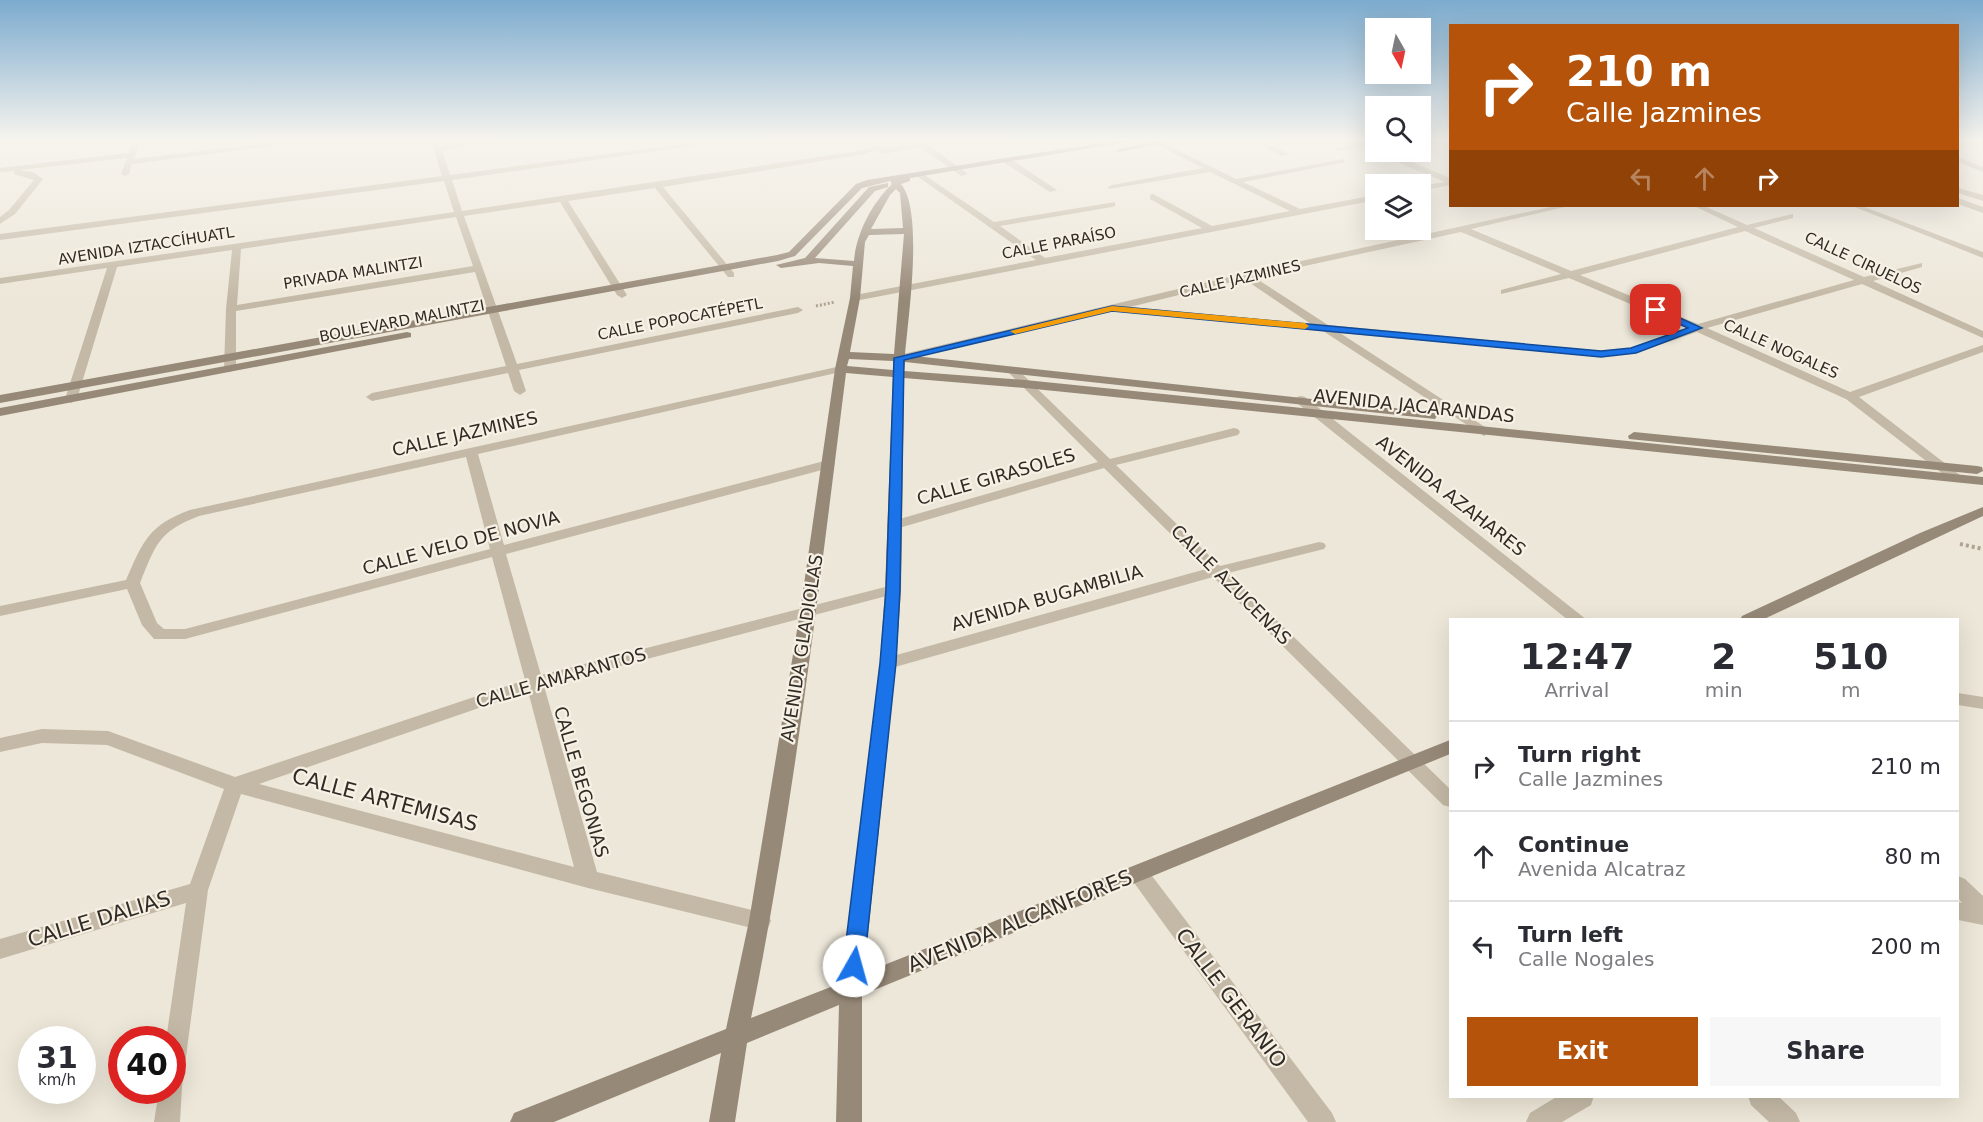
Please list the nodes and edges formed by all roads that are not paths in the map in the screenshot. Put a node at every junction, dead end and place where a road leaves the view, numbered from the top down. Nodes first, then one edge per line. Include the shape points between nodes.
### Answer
1 (27, 193) edge
2 (336, 193) edge
3 (452, 193) edge
4 (596, 193) edge
5 (664, 193) edge
6 (854, 193) edge
7 (868, 193) edge
8 (886, 193) edge
9 (904, 193) edge
10 (948, 193) edge
11 (1261, 193) edge
12 (1968, 193) edge
13 (1153, 197) dead end
14 (562, 198) junction
15 (1983, 198) edge
16 (1365, 199) edge
17 (1959, 201) edge
18 (1112, 204) dead end
19 (1561, 207) edge
20 (1700, 207) edge
21 (1859, 207) edge
22 (1983, 210) edge
23 (1299, 212) junction
24 (459, 214) junction
25 (1790, 216) dead end
26 (0, 221) edge
27 (993, 225) junction
28 (1748, 227) junction
29 (1211, 229) junction
30 (1462, 229) junction
31 (909, 231) junction
32 (866, 232) junction
33 (0, 237) edge
34 (237, 245) junction
35 (1983, 255) edge
36 (809, 259) junction
37 (1043, 261) junction
38 (113, 264) junction
39 (857, 264) junction
40 (1919, 264) dead end
41 (479, 268) junction
42 (728, 271) junction
43 (1573, 274) junction
44 (1246, 276) junction
45 (1862, 279) junction
46 (0, 281) edge
47 (905, 288) junction
48 (619, 291) junction
49 (1505, 292) dead end
50 (855, 298) junction
51 (1112, 308) junction
52 (231, 309) junction
53 (798, 310) road end
54 (496, 313) junction
55 (1328, 328) junction
56 (1697, 328) junction
57 (1983, 335) edge
58 (1983, 348) edge
59 (230, 356) junction
60 (843, 362) junction
61 (900, 366) junction
62 (512, 368) junction
63 (230, 369) junction
64 (1012, 369) junction
65 (1025, 384) junction
66 (74, 385) junction
67 (519, 391) dead end
68 (1850, 396) junction
69 (372, 397) dead end
70 (0, 399) edge
71 (70, 399) junction
72 (1301, 400) junction
73 (0, 412) edge
74 (1317, 414) junction
75 (1466, 420) junction
76 (1234, 432) dead end
77 (1484, 432) junction
78 (471, 452) junction
79 (1108, 463) junction
80 (828, 465) junction
81 (1939, 465) junction
82 (1983, 471) edge
83 (1957, 478) junction
84 (1983, 481) edge
85 (1983, 511) edge
86 (894, 525) junction
87 (1319, 546) dead end
88 (498, 554) junction
89 (1217, 571) junction
90 (132, 583) junction
91 (893, 590) junction
92 (0, 611) edge
93 (808, 612) junction
94 (1576, 618) edge
95 (1752, 618) edge
96 (888, 663) junction
97 (533, 683) junction
98 (1959, 699) edge
99 (1983, 703) edge
100 (0, 745) edge
101 (1449, 747) edge
102 (1412, 763) junction
103 (235, 785) junction
104 (1449, 799) edge
105 (1139, 873) junction
106 (588, 879) junction
107 (1959, 886) edge
108 (198, 890) junction
109 (1983, 910) edge
110 (1959, 911) edge
111 (1983, 916) edge
112 (760, 921) junction
113 (0, 949) edge
114 (851, 990) junction
115 (179, 1026) edge
116 (736, 1036) junction
117 (1579, 1098) edge
118 (1762, 1098) edge
119 (169, 1104) edge
120 (167, 1122) edge
121 (523, 1122) edge
122 (722, 1122) edge
123 (849, 1122) edge
124 (1323, 1122) edge
125 (1539, 1122) edge
126 (1787, 1122) edge

1 - 26 street
2 - 33 street
3 - 24 street
4 - 14 street, AVENIDA IZTACCÍHUATL
5 - 42 street
6 - 42 street via 792,254
7 - 36 street
8 - 32 street, AVENIDA GLADIOLAS
9 - 31 street
10 - 27 street
11 - 23 street
12 - 15 street
13 - 29 street
14 - 24 street, AVENIDA IZTACCÍHUATL
14 - 48 street
16 - 23 street, CALLE PARAÍSO
17 - 22 street
18 - 27 street
19 - 30 street, CALLE JAZMINES
20 - 28 street, CALLE CIRUELOS
21 - 35 street
23 - 29 street, CALLE PARAÍSO
24 - 34 street, AVENIDA IZTACCÍHUATL
24 - 41 street
25 - 28 street
27 - 37 street
28 - 43 street
28 - 45 street, CALLE CIRUELOS
29 - 37 street, CALLE PARAÍSO
30 - 43 street, CALLE NOGALES
30 - 44 street, CALLE JAZMINES
31 - 32 street
31 - 47 street
32 - 39 street, AVENIDA GLADIOLAS via 860,242
34 - 38 street, AVENIDA IZTACCÍHUATL
34 - 52 street
36 - 39 street, BOULEVARD MALINTZI
36 - 42 street, BOULEVARD MALINTZI
37 - 47 street, CALLE PARAÍSO
38 - 46 street, AVENIDA IZTACCÍHUATL
38 - 66 street
39 - 50 street, AVENIDA GLADIOLAS
40 - 45 street
41 - 52 street, PRIVADA MALINTZI
41 - 54 street
42 - 48 street, BOULEVARD MALINTZI
43 - 49 street
43 - 56 street, CALLE NOGALES
44 - 51 street, CALLE JAZMINES
44 - 55 street
45 - 56 street
45 - 57 street, CALLE CIRUELOS
47 - 50 street, CALLE PARAÍSO
47 - 61 street
48 - 54 street, BOULEVARD MALINTZI
50 - 60 street, AVENIDA GLADIOLAS
51 - 55 street
51 - 61 street, CALLE JAZMINES
52 - 59 street
53 - 62 street, CALLE POPOCATÉPETL
54 - 59 street, BOULEVARD MALINTZI
54 - 62 street
54 - 63 street, BOULEVARD MALINTZI
55 - 56 street via 1601,354 1632,351
55 - 75 street
56 - 68 street, CALLE NOGALES
58 - 68 street
59 - 63 street
59 - 66 street, BOULEVARD MALINTZI
60 - 61 street, AVENIDA JACARANDAS
60 - 78 street, CALLE JAZMINES
60 - 80 street, AVENIDA GLADIOLAS
61 - 64 street, AVENIDA JACARANDAS
61 - 65 street, AVENIDA JACARANDAS
61 - 86 street
62 - 67 street
62 - 69 street, CALLE POPOCATÉPETL
63 - 71 street, BOULEVARD MALINTZI
64 - 65 street, CALLE AZUCENAS
64 - 72 street, AVENIDA JACARANDAS
65 - 74 street, AVENIDA JACARANDAS
65 - 79 street, CALLE AZUCENAS
66 - 70 street, BOULEVARD MALINTZI
66 - 71 street
68 - 81 street, CALLE NOGALES
71 - 73 street, BOULEVARD MALINTZI
72 - 74 street, AVENIDA AZAHARES
72 - 75 street, AVENIDA JACARANDAS
74 - 77 street, AVENIDA JACARANDAS
74 - 94 street, AVENIDA AZAHARES
75 - 77 street
75 - 81 street, AVENIDA JACARANDAS
76 - 79 street, CALLE GIRASOLES
77 - 83 street, AVENIDA JACARANDAS
78 - 88 street, CALLE BEGONIAS
78 - 90 street, CALLE JAZMINES via 169,522 155,533
79 - 86 street, CALLE GIRASOLES
79 - 89 street, CALLE AZUCENAS
80 - 88 street, CALLE VELO DE NOVIA
80 - 93 street, AVENIDA GLADIOLAS
81 - 82 street, AVENIDA JACARANDAS
81 - 83 street, CALLE NOGALES
83 - 84 street, AVENIDA JACARANDAS
85 - 95 street
86 - 91 street
87 - 89 street, AVENIDA BUGAMBILIA
88 - 90 street, CALLE VELO DE NOVIA via 185,634 160,635 150,625
88 - 97 street, CALLE BEGONIAS
89 - 96 street, AVENIDA BUGAMBILIA
89 - 102 street, CALLE AZUCENAS
90 - 92 street
91 - 93 street, CALLE AMARANTOS
91 - 96 street
93 - 97 street, CALLE AMARANTOS
93 - 112 street, AVENIDA GLADIOLAS
96 - 114 street
97 - 103 street, CALLE AMARANTOS
97 - 106 street, CALLE BEGONIAS
98 - 99 street
100 - 103 street, CALLE ARTEMISAS via 42,736 108,738
101 - 102 street, AVENIDA ALCANFORES
102 - 104 street, CALLE AZUCENAS
102 - 105 street, AVENIDA ALCANFORES
103 - 106 street, CALLE ARTEMISAS
103 - 108 street
105 - 114 street, AVENIDA ALCANFORES
105 - 124 street, CALLE GERANIO
106 - 112 street, CALLE ARTEMISAS
107 - 109 street
108 - 113 street, CALLE DALIAS
108 - 115 street
110 - 111 street
112 - 116 street, AVENIDA GLADIOLAS
114 - 116 street, AVENIDA ALCANFORES
114 - 123 street
116 - 121 street, AVENIDA ALCANFORES
116 - 122 street, AVENIDA GLADIOLAS
117 - 125 street
118 - 126 street
119 - 120 street

